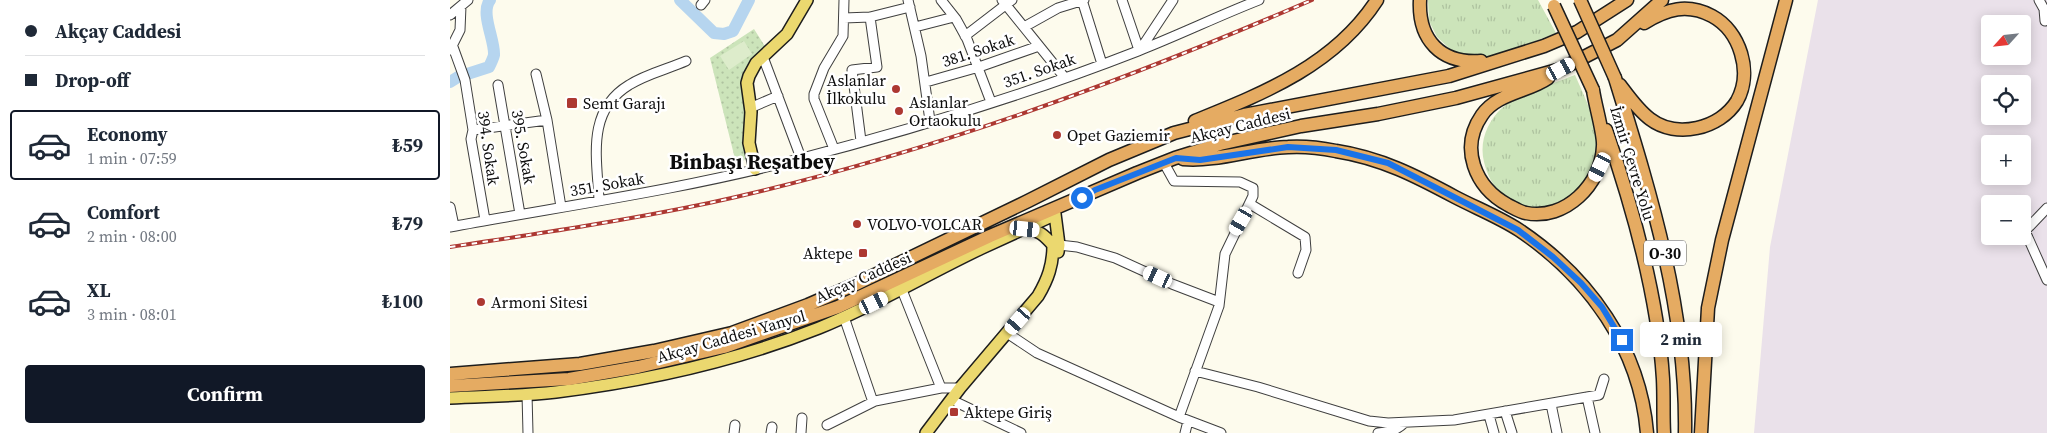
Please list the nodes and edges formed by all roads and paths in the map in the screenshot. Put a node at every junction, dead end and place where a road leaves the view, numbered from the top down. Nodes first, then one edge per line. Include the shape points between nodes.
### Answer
1 (807, 0) edge
2 (844, 0) edge
3 (919, 0) edge
4 (942, 0) edge
5 (1082, 0) edge
6 (1122, 0) edge
7 (1259, 0) edge
8 (1377, 0) edge
9 (1420, 0) edge
10 (1580, 0) edge
11 (1627, 0) edge
12 (1662, 0) edge
13 (1786, 0) edge
14 (2039, 0) edge
15 (1007, 1) edge
16 (1170, 1) edge
17 (465, 2) edge
18 (1551, 2) edge
19 (909, 3) edge
20 (450, 15) edge
21 (870, 17) junction
22 (954, 17) junction
23 (844, 18) junction
24 (2045, 21) dead end
25 (915, 27) junction
26 (1024, 27) junction
27 (965, 36) junction
28 (1616, 40) junction
29 (1039, 46) junction
30 (1544, 46) junction
31 (452, 49) edge
32 (1140, 50) junction
33 (763, 57) junction
34 (686, 61) dead end
35 (1102, 64) junction
36 (979, 67) junction
37 (1561, 69) junction
38 (536, 74) dead end
39 (1065, 78) junction
40 (1615, 78) junction
41 (926, 82) junction
42 (498, 85) dead end
43 (1592, 90) junction
44 (778, 96) junction
45 (991, 102) junction
46 (750, 108) junction
47 (547, 120) junction
48 (930, 121) junction
49 (504, 126) junction
50 (473, 130) junction
51 (1174, 133) junction
52 (861, 141) junction
53 (834, 149) junction
54 (801, 158) junction
55 (1170, 160) junction
56 (755, 169) junction
57 (1095, 190) junction
58 (599, 200) junction
59 (1250, 204) junction
60 (450, 207) edge
61 (560, 207) junction
62 (2047, 208) edge
63 (520, 214) junction
64 (1056, 214) junction
65 (485, 220) junction
66 (452, 226) edge
67 (1025, 229) junction
68 (1059, 245) junction
69 (1298, 273) dead end
70 (2047, 280) edge
71 (902, 290) junction
72 (1219, 302) junction
73 (844, 317) junction
74 (1010, 335) junction
75 (1195, 371) junction
76 (450, 374) edge
77 (1604, 378) dead end
78 (450, 386) edge
79 (941, 388) junction
80 (960, 388) junction
81 (527, 394) junction
82 (450, 398) edge
83 (1587, 398) junction
84 (873, 402) junction
85 (958, 403) junction
86 (1551, 404) junction
87 (1505, 411) junction
88 (1489, 415) junction
89 (1179, 417) junction
90 (802, 418) dead end
91 (1188, 421) junction
92 (1408, 422) junction
93 (827, 425) dead end
94 (528, 433) edge
95 (800, 433) edge
96 (926, 433) edge
97 (935, 433) edge
98 (1021, 433) edge
99 (1185, 433) edge
100 (1221, 433) edge
101 (1378, 433) edge
102 (1413, 433) edge
103 (1494, 433) edge
104 (1512, 433) edge
105 (1557, 433) edge
106 (1596, 433) edge
107 (1648, 433) edge
108 (1664, 433) edge
109 (1685, 433) edge
110 (1701, 433) edge

1 - 33 main road via 787,34
2 - 23 street
3 - 19 street
4 - 22 street
5 - 26 street via 1058,8
5 - 35 street
6 - 32 street
7 - 32 street, 351. Sokak
8 - 51 highway via 1348,36 1301,73 1182,126
9 - 30 highway via 1422,27 1428,38 1446,56 1456,60 1483,61
10 - 40 highway, İzmir Çevre Yolu / O-30, bridge
11 - 30 highway, Akçay Caddesi via 1577,32
12 - 28 highway, Akçay Caddesi
13 - 110 highway via 1722,240 1708,308
14 - 24 street
15 - 26 street
15 - 27 street
16 - 32 street
17 - 20 street
17 - 31 street via 460,30
18 - 43 highway, İzmir Çevre Yolu / O-30, bridge
19 - 21 street
19 - 25 street
21 - 23 street
21 - 52 street via 876,67 852,70
22 - 25 street
22 - 27 street
23 - 53 street via 842,36 814,94
25 - 41 street
26 - 29 street
27 - 36 street
28 - 37 highway, Akçay Caddesi
28 - 40 highway via 1656,16 1678,8 1703,11 1721,21 1735,39 1744,60 1743,84 1736,102 1711,123 1691,130 1672,128 1651,120
29 - 36 street, 381. Sokak
29 - 39 street
30 - 51 highway, Akçay Caddesi via 1449,76 1244,115
31 - 50 street, 394. Sokak via 465,80
32 - 35 street, 351. Sokak
33 - 44 street
33 - 46 main road via 749,76
34 - 58 street via 628,85 607,104 596,136
35 - 39 street, 351. Sokak
36 - 41 street, 381. Sokak
36 - 45 street
37 - 43 highway via 1541,83 1492,105 1483,114 1473,135 1474,168 1487,190 1496,197 1525,213 1548,212 1567,204 1592,183 1600,167 1603,145
37 - 55 highway, Akçay Caddesi via 1456,98 1301,126 1220,144
38 - 47 street
39 - 45 street, 351. Sokak
40 - 109 highway, İzmir Çevre Yolu / O-30 via 1659,227 1672,288 1680,343
41 - 48 street
42 - 49 street, 395. Sokak
43 - 108 highway, İzmir Çevre Yolu / O-30 via 1628,192 1644,261 1663,379
44 - 46 street
44 - 54 street
45 - 48 street, 351. Sokak
46 - 56 main road via 749,143
47 - 49 street
47 - 61 street
48 - 52 street, 351. Sokak
49 - 50 street
49 - 63 street, 395. Sokak
50 - 65 street, 394. Sokak via 471,139
51 - 76 highway, Akçay Caddesi via 1109,160 854,285 732,333 580,364
52 - 53 street, 351. Sokak
53 - 54 street, 351. Sokak
54 - 56 street, 351. Sokak
55 - 57 highway, Akçay Caddesi
55 - 59 street via 1174,181 1240,182 1253,188
55 - 107 highway via 1200,160 1288,147 1336,150 1388,163 1518,230 1553,257 1602,307 1622,340 1636,376
56 - 58 street, 351. Sokak
57 - 64 main road, Akçay Caddesi Yanyol
57 - 78 highway, Akçay Caddesi via 838,307 724,346 638,367 569,379
58 - 61 street, 351. Sokak
59 - 69 street via 1305,237 1306,250
59 - 72 street via 1225,254
60 - 66 street
61 - 63 street, 351. Sokak
62 - 70 street via 2025,231
63 - 65 street, 351. Sokak
64 - 67 main road, Akçay Caddesi Yanyol
64 - 68 main road
65 - 66 street, 351. Sokak
67 - 71 main road, Akçay Caddesi Yanyol via 981,248
67 - 74 main road via 1044,235 1053,246 1053,261 1048,279
68 - 72 street via 1115,258
68 - 74 main road via 1054,274 1044,299
71 - 73 main road, Akçay Caddesi Yanyol
71 - 79 street
72 - 75 street
73 - 81 main road, Akçay Caddesi Yanyol via 790,338 701,365 599,386
73 - 84 street
74 - 80 main road
74 - 85 main road
74 - 89 street via 1037,353
75 - 89 street
75 - 92 street via 1369,421
77 - 83 street via 1599,394
79 - 80 street
79 - 84 street
80 - 96 main road
81 - 82 main road, Akçay Caddesi Yanyol
81 - 94 street
83 - 86 street
83 - 106 street
84 - 93 street
85 - 97 main road
85 - 98 street
86 - 87 street
86 - 105 street
87 - 88 street
87 - 104 street
88 - 92 street
88 - 103 street
89 - 91 street
90 - 95 street
91 - 99 street
91 - 100 street
92 - 101 street via 1392,431
92 - 102 street

